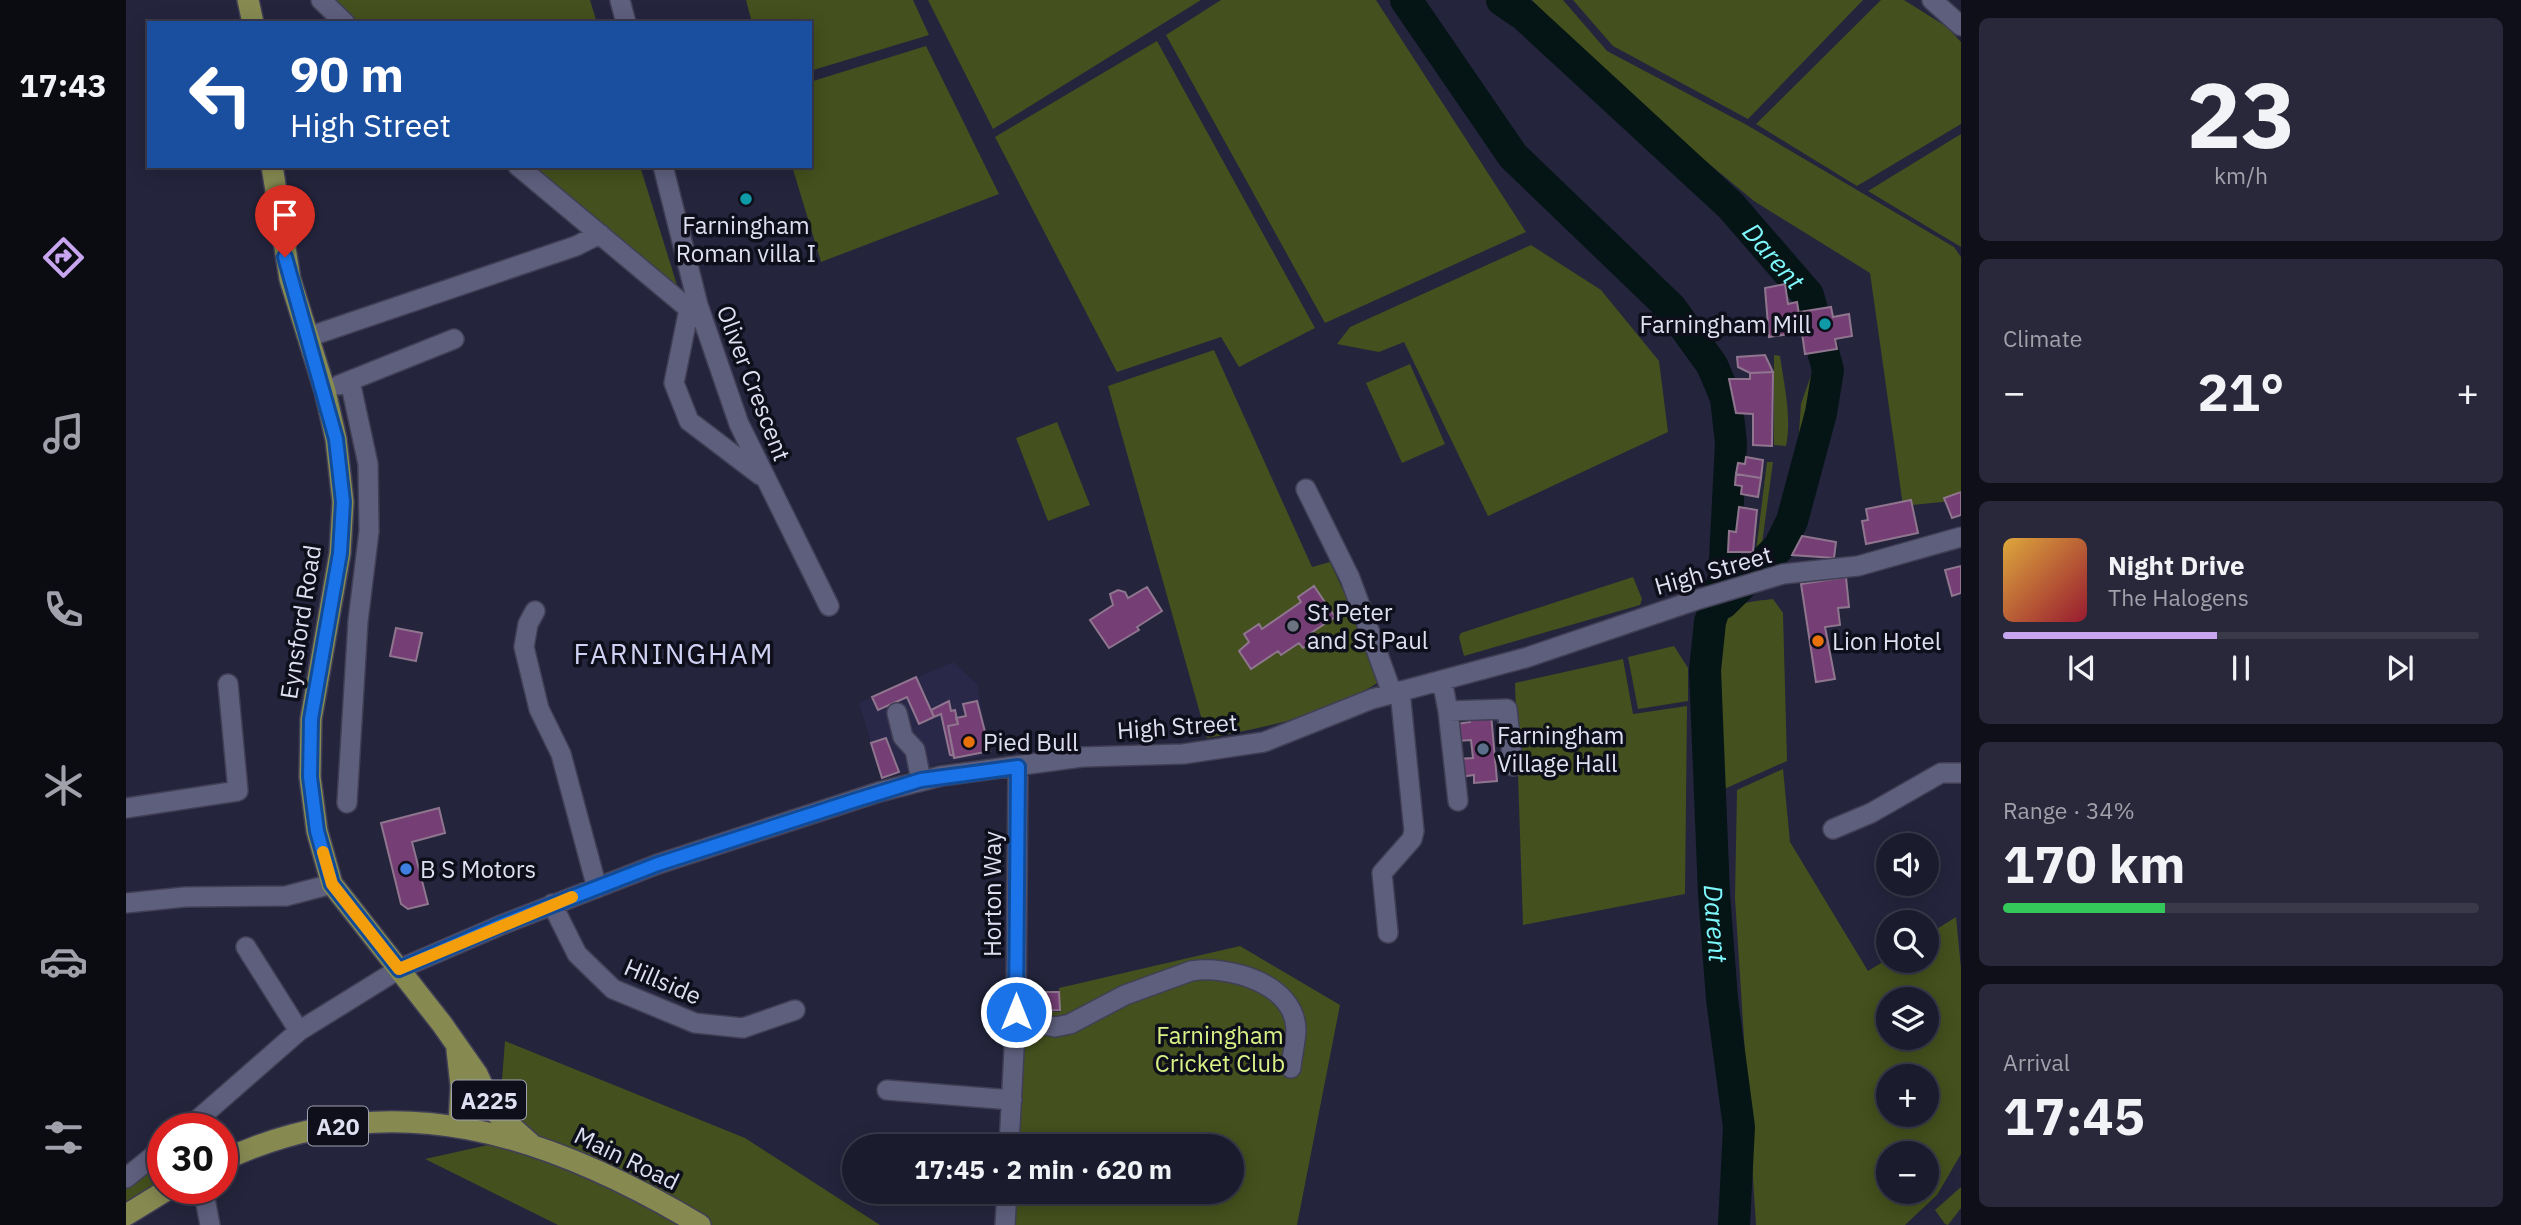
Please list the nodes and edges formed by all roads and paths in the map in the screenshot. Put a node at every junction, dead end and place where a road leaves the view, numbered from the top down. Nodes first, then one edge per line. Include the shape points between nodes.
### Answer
1 (248, 0) edge
2 (321, 0) edge
3 (620, 0) edge
4 (1932, 0) edge
5 (1952, 14) edge
6 (253, 21) edge
7 (343, 21) edge
8 (625, 21) edge
9 (272, 168) edge
10 (520, 168) edge
11 (663, 168) edge
12 (600, 234) junction
13 (694, 307) junction
14 (308, 337) junction
15 (454, 340) dead end
16 (349, 381) junction
17 (325, 391) junction
18 (763, 477) junction
19 (1306, 489) dead end
20 (1961, 537) edge
21 (332, 605) junction
22 (829, 606) dead end
23 (535, 611) dead end
24 (358, 621) junction
25 (1442, 680) junction
26 (228, 684) dead end
27 (1396, 692) junction
28 (1448, 710) junction
29 (897, 713) dead end
30 (1513, 766) dead end
31 (1018, 767) junction
32 (1961, 773) edge
33 (921, 780) junction
34 (1458, 801) dead end
35 (347, 803) dead end
36 (126, 808) edge
37 (1833, 829) dead end
38 (332, 884) junction
39 (597, 888) junction
40 (126, 903) edge
41 (552, 904) junction
42 (1388, 933) dead end
43 (246, 947) dead end
44 (399, 969) junction
45 (794, 1010) dead end
46 (1016, 1012) junction
47 (299, 1031) junction
48 (457, 1049) junction
49 (1291, 1068) dead end
50 (887, 1090) dead end
51 (1012, 1100) junction
52 (207, 1113) edge
53 (459, 1125) junction
54 (1010, 1134) edge
55 (530, 1143) junction
56 (238, 1155) edge
57 (147, 1161) edge
58 (126, 1178) edge
59 (147, 1202) edge
60 (206, 1204) edge
61 (1006, 1204) edge
62 (126, 1215) edge
63 (210, 1225) edge
64 (700, 1225) edge
65 (1005, 1225) edge

1 - 6 main road
2 - 7 street
3 - 8 street
4 - 5 street
9 - 14 main road, Eynsford Road / A225 via 290,279
10 - 12 street
11 - 13 street, Oliver Crescent
12 - 13 street
12 - 14 street
13 - 18 street, Oliver Crescent
13 - 18 street via 674,383 689,421
14 - 17 main road, Eynsford Road / A225
15 - 16 street
16 - 17 street
16 - 24 street via 368,464 369,531
17 - 21 main road, Eynsford Road / A225 via 343,502
18 - 22 street, Oliver Crescent via 788,518
19 - 27 street via 1350,578
20 - 25 street, High Street via 1858,566 1783,574
21 - 24 street
21 - 38 main road, Eynsford Road / A225 via 311,719 310,777 317,831
23 - 39 street via 524,647 540,709 561,754
24 - 35 street
25 - 27 street, High Street
25 - 28 street
26 - 36 street via 238,791
27 - 31 street, High Street via 1246,747 1082,757
27 - 42 street via 1414,831 1382,873
28 - 30 street via 1507,709
28 - 34 street
29 - 33 street via 903,737 915,750
31 - 33 street, High Street
31 - 46 street, Horton Way
32 - 37 street via 1941,773
33 - 39 street, High Street
38 - 40 street via 286,896
38 - 44 main road, Eynsford Road / A225
39 - 41 street, High Street
41 - 44 street, High Street
41 - 45 street, Hillside via 577,954 613,989 695,1023 743,1028
43 - 47 street
44 - 47 street, High Street
44 - 48 main road, Eynsford Road / A225
46 - 49 street via 1055,1027 1191,971 1247,977 1266,984 1287,1007 1296,1027
46 - 51 street, Horton Way
47 - 52 street, High Street
48 - 53 main road, Eynsford Road / A225
48 - 55 main road, Eynsford Road / A225 via 477,1074 494,1111
50 - 51 street
51 - 54 street, Horton Way
53 - 55 main road, A20
53 - 56 main road, A20 via 406,1121 336,1126
55 - 64 main road, Main Road / A20 via 622,1181
57 - 58 street
59 - 62 main road
60 - 63 street
61 - 65 street

